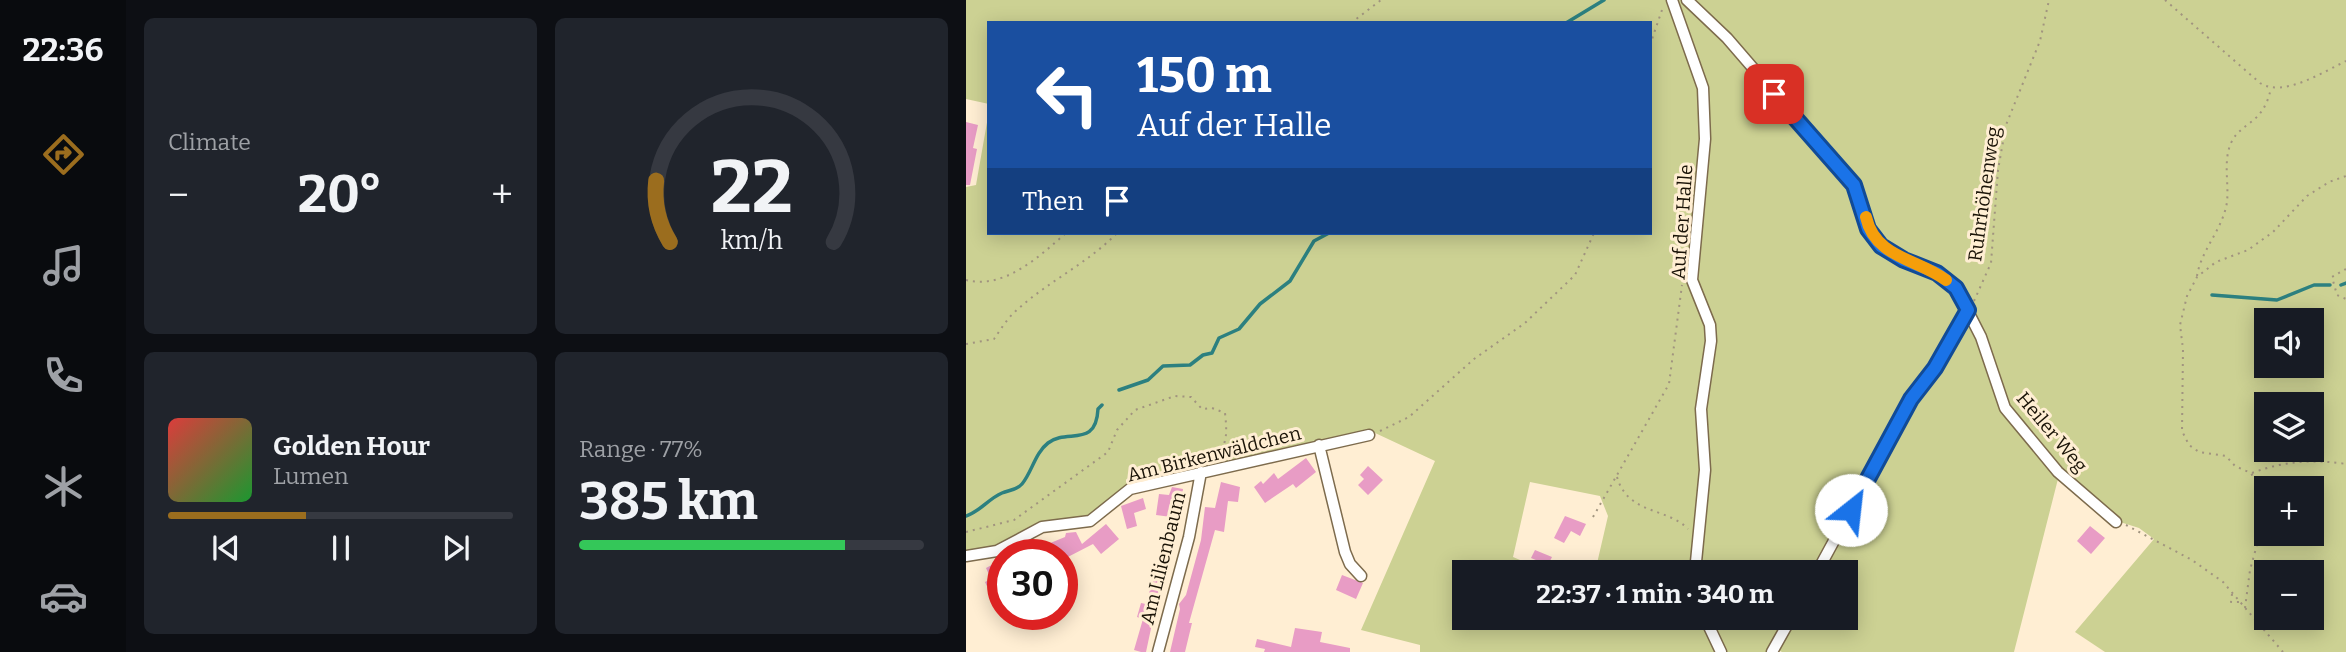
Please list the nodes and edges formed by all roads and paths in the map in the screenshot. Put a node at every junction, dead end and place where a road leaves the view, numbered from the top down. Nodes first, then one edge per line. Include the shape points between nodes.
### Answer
1 (1381, 0) edge
2 (1687, 0) edge
3 (2049, 0) edge
4 (2165, 0) edge
5 (1668, 1) edge
6 (1354, 21) edge
7 (1652, 41) edge
8 (2346, 61) edge
9 (2272, 89) junction
10 (2346, 176) edge
11 (1064, 235) edge
12 (1115, 235) edge
13 (1593, 235) edge
14 (2346, 270) edge
15 (2197, 278) junction
16 (966, 280) edge
17 (1683, 285) dead end
18 (2346, 299) edge
19 (1968, 310) junction
20 (966, 344) edge
21 (1369, 435) joint
22 (1319, 445) junction
23 (2346, 464) edge
24 (1215, 469) junction
25 (1201, 472) junction
26 (2251, 473) junction
27 (1617, 476) junction
28 (2254, 478) edge
29 (1593, 517) dead end
30 (2116, 522) joint
31 (966, 532) edge
32 (1690, 534) dead end
33 (2257, 546) edge
34 (966, 556) edge
35 (1696, 560) edge
36 (1824, 560) edge
37 (1361, 576) dead end
38 (2232, 593) junction
39 (2240, 602) junction
40 (2245, 609) junction
41 (1711, 630) edge
42 (1784, 630) edge
43 (1158, 652) edge
44 (1721, 652) edge
45 (1772, 652) edge
46 (2283, 652) edge

1 - 6 path
2 - 19 street via 1727,38 1854,185 1868,229 1881,246 1937,273 1956,288
3 - 19 path, Ruhrhöhenweg via 2040,41 2001,147 1991,263
4 - 9 path
5 - 7 path
5 - 35 street, Auf der Halle via 1703,88 1705,139 1692,280 1710,326 1711,341 1702,409 1705,470
8 - 9 path
9 - 15 path via 2260,117 2231,141 2227,202
10 - 15 path via 2307,196 2273,232 2248,250 2216,262
11 - 16 path via 1020,272 975,283
12 - 20 path via 1098,253 1015,311 994,339
13 - 21 path via 1575,275 1525,323 1474,359 1409,416
14 - 18 path via 2332,277 2337,295
15 - 26 path via 2180,325 2182,431 2199,452 2226,456
17 - 27 path via 1669,384
19 - 30 street, Heiler Weg via 2005,408 2058,472
19 - 36 street via 1911,399
21 - 22 street, Am Birkenwäldchen
22 - 24 street, Am Birkenwäldchen
22 - 37 street, Am Birkenwäldchen via 1345,552
23 - 26 path via 2280,462
24 - 25 street, Am Birkenwäldchen
24 - 31 path via 1213,462 1224,450 1225,414 1212,408 1202,410 1191,397 1175,396 1135,410 1117,430 1108,452 1014,520
25 - 34 street, Am Birkenwäldchen via 1130,489 1090,522 1042,527 997,551
25 - 43 street, Am Lilienbaum
26 - 28 path
27 - 29 path
27 - 32 path via 1621,487 1645,510 1687,526
30 - 38 path via 2138,529 2192,560
33 - 40 path
38 - 39 path
38 - 39 path via 2231,602
39 - 40 path
40 - 46 path
41 - 44 street
42 - 45 street

